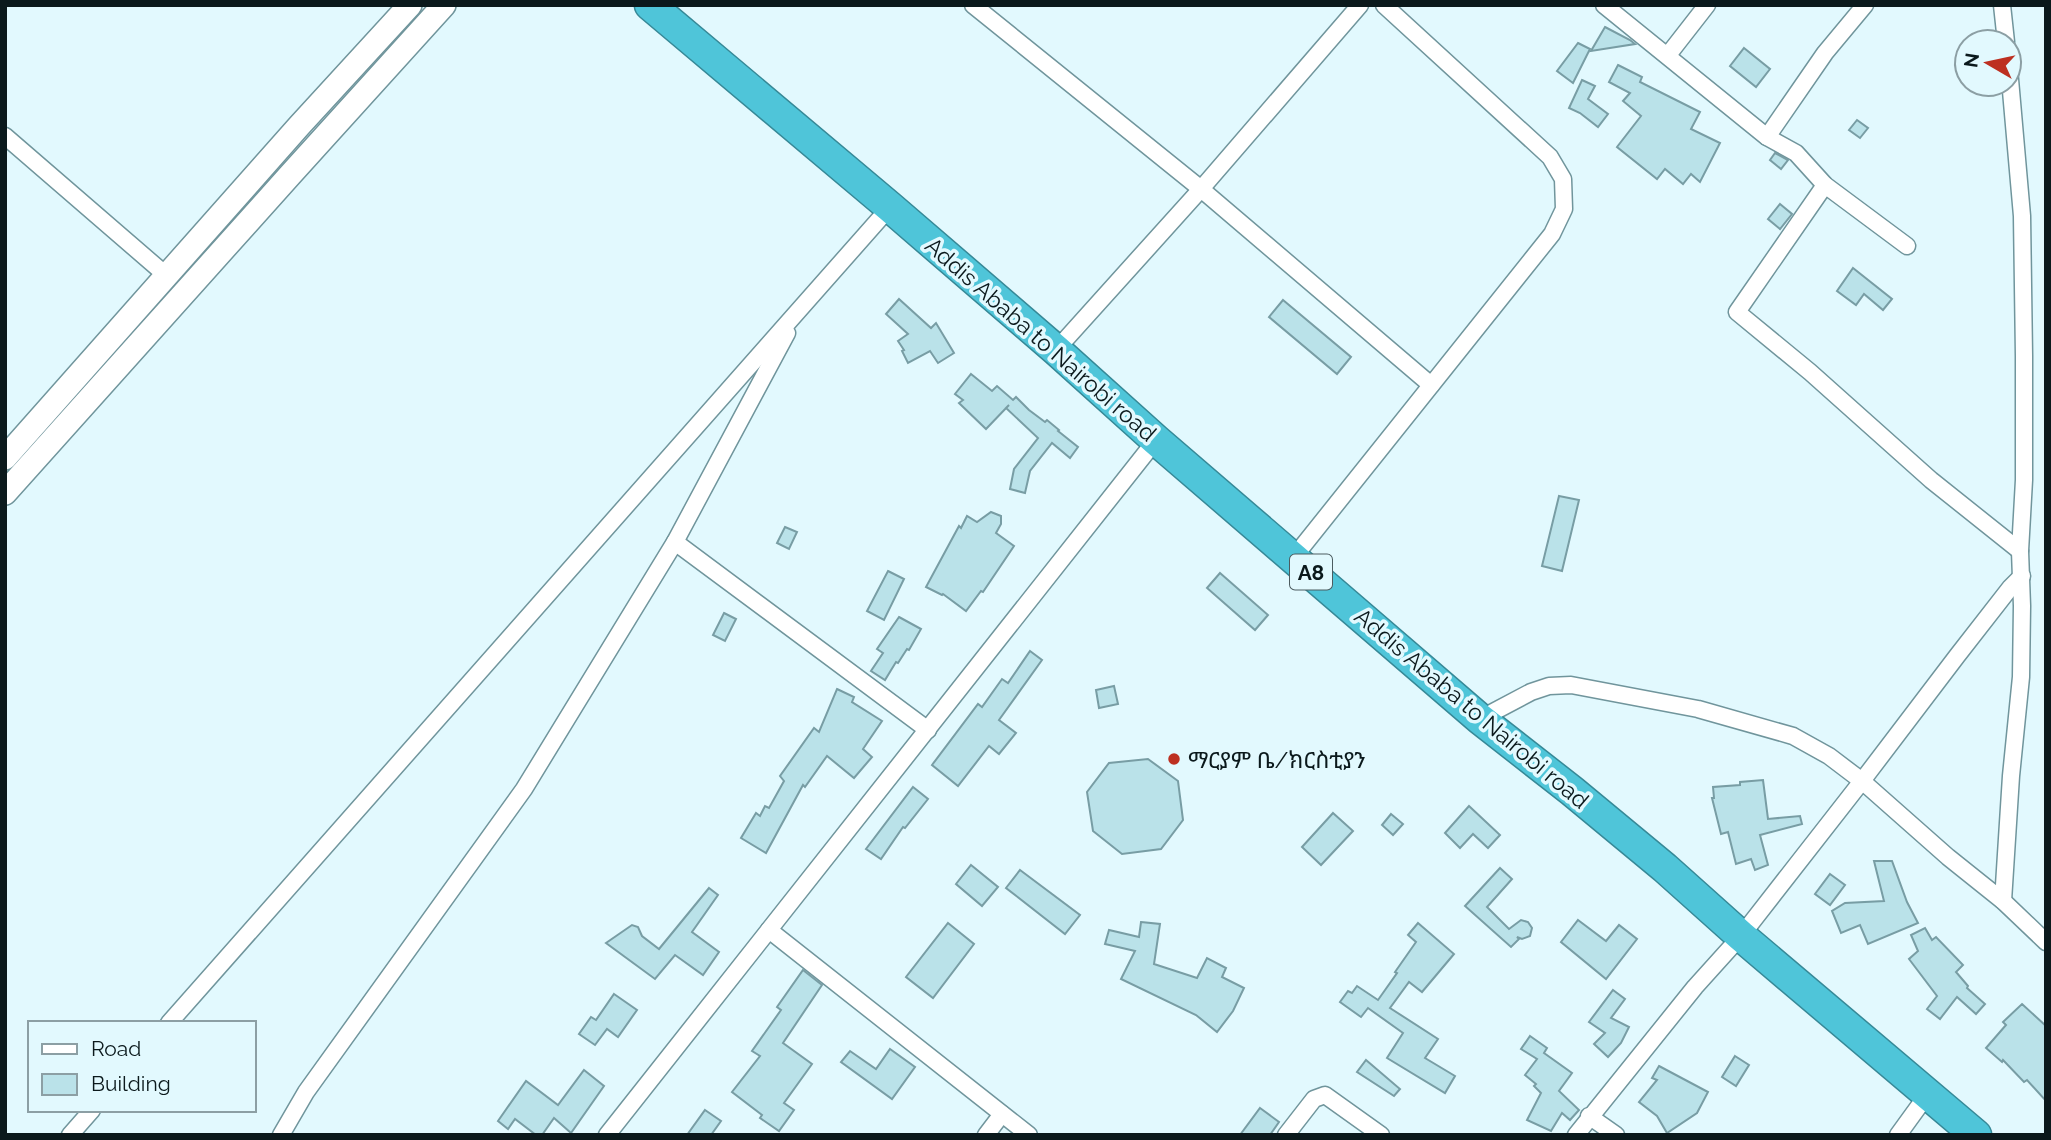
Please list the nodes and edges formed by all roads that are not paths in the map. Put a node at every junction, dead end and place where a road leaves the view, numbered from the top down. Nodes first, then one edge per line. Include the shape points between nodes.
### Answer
1 (410, 5) edge
2 (444, 5) edge
3 (650, 5) edge
4 (973, 5) edge
5 (1360, 5) edge
6 (1384, 5) edge
7 (1604, 5) edge
8 (1707, 5) edge
9 (1866, 5) edge
10 (2001, 5) edge
11 (2004, 28) edge
12 (1668, 55) junction
13 (2012, 98) edge
14 (5, 136) edge
15 (1767, 136) junction
16 (1825, 185) junction
17 (1200, 188) junction
18 (890, 206) junction
19 (1908, 246) dead end
20 (167, 276) junction
21 (799, 309) junction
22 (1056, 349) junction
23 (1431, 385) junction
24 (1156, 440) junction
25 (5, 458) edge
26 (5, 493) edge
27 (675, 542) junction
28 (2020, 551) junction
29 (1293, 557) junction
30 (2021, 576) junction
31 (1480, 719) junction
32 (928, 730) junction
33 (1862, 781) junction
34 (2003, 901) junction
35 (769, 930) junction
36 (1741, 936) junction
37 (2046, 942) edge
38 (171, 1021) edge
39 (1927, 1095) junction
40 (90, 1112) edge
41 (1002, 1114) junction
42 (1589, 1116) junction
43 (70, 1135) edge
44 (281, 1135) edge
45 (607, 1135) edge
46 (986, 1135) edge
47 (1029, 1135) edge
48 (1286, 1135) edge
49 (1381, 1135) edge
50 (1576, 1135) edge
51 (1616, 1135) edge
52 (1898, 1135) edge
53 (1976, 1135) edge

1 - 20 street
2 - 26 street
3 - 18 highway, Addis Ababa to Nairobi road / A8
4 - 17 street
5 - 17 street
6 - 23 street via 1550,157 1563,179 1564,209 1552,234
7 - 12 street
8 - 12 street
9 - 15 street via 1825,53
10 - 11 street
12 - 15 street
13 - 28 street via 2022,216
14 - 20 street
15 - 16 street via 1796,153
16 - 19 street
16 - 28 street via 1737,312 1930,480
17 - 22 street
17 - 23 street
18 - 21 street
18 - 22 highway, Addis Ababa to Nairobi road / A8
20 - 25 street
21 - 27 street
21 - 38 street
22 - 24 highway, Addis Ababa to Nairobi road / A8
23 - 29 street
24 - 29 highway, Addis Ababa to Nairobi road / A8
24 - 32 street
27 - 32 street
27 - 44 street via 524,789 306,1092
28 - 30 street
29 - 31 highway, Addis Ababa to Nairobi road / A8
30 - 33 street
30 - 34 street via 2021,677
31 - 33 street via 1531,692 1571,685 1698,709 1793,736
31 - 36 highway, Addis Ababa to Nairobi road / A8 via 1665,868
32 - 35 street
33 - 34 street
33 - 36 street
34 - 37 street
35 - 41 street
35 - 45 street
36 - 39 highway, Addis Ababa to Nairobi road / A8
36 - 42 street
39 - 52 street
39 - 53 highway, Addis Ababa to Nairobi road / A8
40 - 43 street
41 - 46 street
41 - 47 street
42 - 50 street
42 - 51 street
48 - 49 street via 1314,1099 1325,1095

